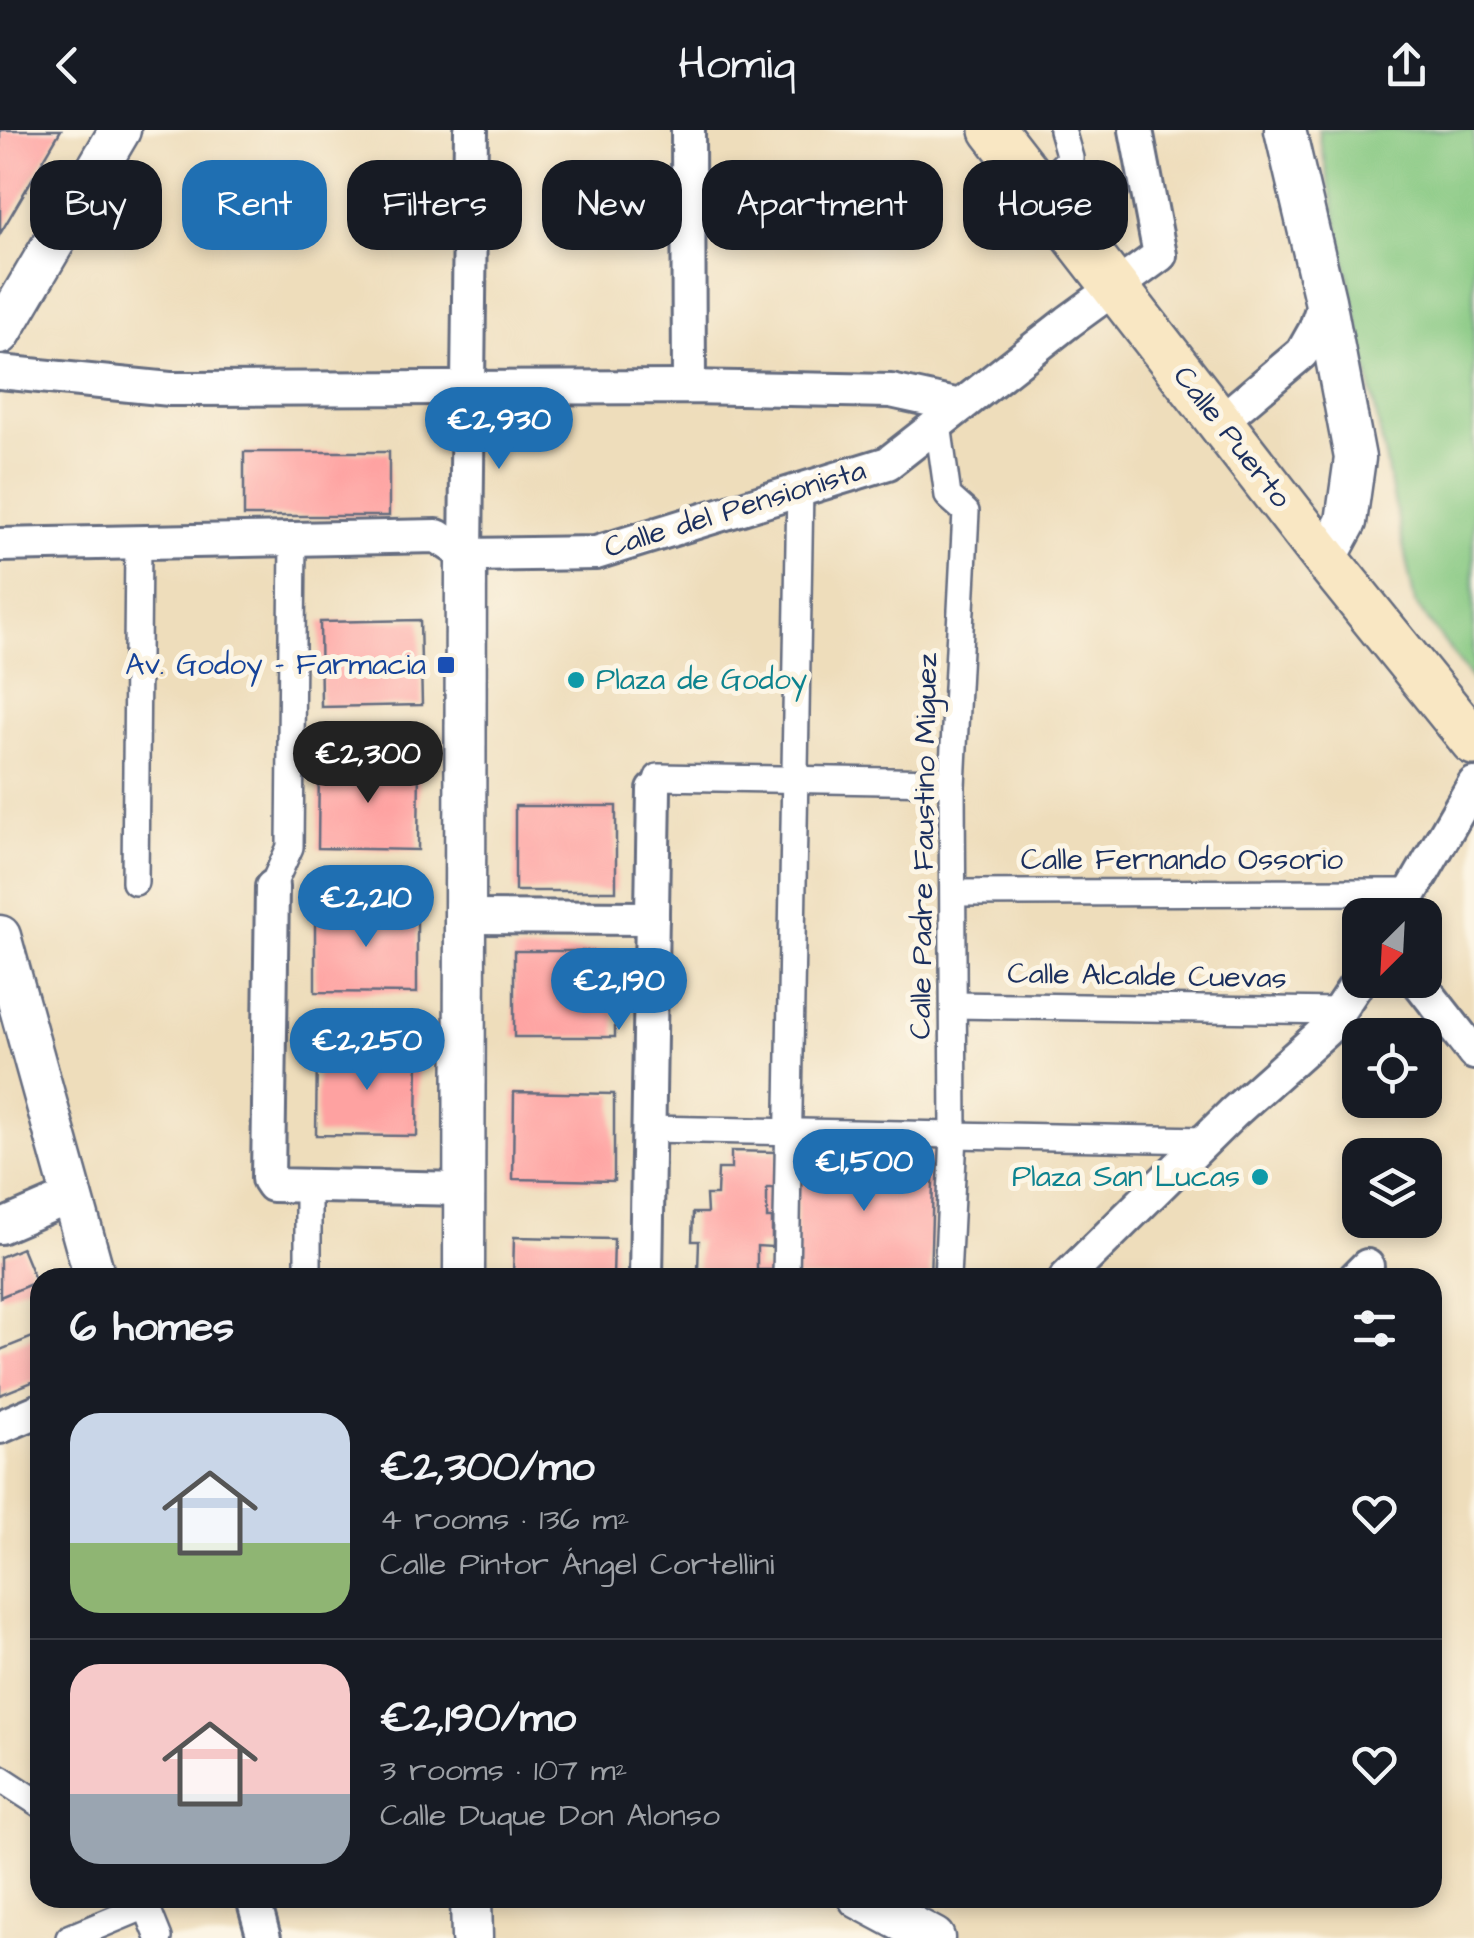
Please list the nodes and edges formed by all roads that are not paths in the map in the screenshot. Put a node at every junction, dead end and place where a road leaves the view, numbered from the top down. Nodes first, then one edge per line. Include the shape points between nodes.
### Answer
1 (120, 130) edge
2 (471, 130) edge
3 (688, 130) edge
4 (992, 130) edge
5 (1062, 130) edge
6 (1136, 130) edge
7 (1286, 130) edge
8 (1016, 160) edge
9 (1068, 160) edge
10 (1086, 250) edge
11 (1116, 288) junction
12 (0, 334) edge
13 (1320, 357) junction
14 (0, 372) edge
15 (688, 387) junction
16 (469, 388) junction
17 (949, 415) junction
18 (1220, 422) junction
19 (800, 488) junction
20 (293, 539) junction
21 (138, 542) junction
22 (0, 545) edge
23 (466, 556) junction
24 (1326, 559) junction
25 (1474, 742) edge
26 (794, 780) junction
27 (1474, 784) edge
28 (952, 786) junction
29 (654, 790) joint
30 (136, 882) dead end
31 (272, 886) joint
32 (954, 893) junction
33 (1408, 898) edge
34 (1342, 902) edge
35 (465, 918) junction
36 (652, 918) junction
37 (0, 936) edge
38 (1347, 998) edge
39 (1431, 998) edge
40 (954, 1006) junction
41 (1338, 1011) junction
42 (13, 1038) edge
43 (1474, 1053) edge
44 (648, 1129) junction
45 (787, 1132) junction
46 (954, 1136) junction
47 (1205, 1140) junction
48 (308, 1187) junction
49 (464, 1189) junction
50 (72, 1196) junction
51 (0, 1227) edge
52 (91, 1268) edge
53 (308, 1268) edge
54 (464, 1268) edge
55 (646, 1268) edge
56 (786, 1268) edge
57 (947, 1268) edge
58 (1076, 1268) edge
59 (30, 1414) edge
60 (0, 1427) edge
61 (0, 1778) edge
62 (30, 1798) edge
63 (132, 1908) edge
64 (146, 1908) edge
65 (256, 1908) edge
66 (470, 1908) edge
67 (878, 1908) edge
68 (69, 1938) edge
69 (159, 1938) edge
70 (264, 1938) edge
71 (472, 1938) edge
72 (934, 1938) edge

1 - 12 street
2 - 16 street
3 - 15 street
4 - 8 main road, Calle Puerto
5 - 9 street
6 - 11 street, Calle del Pensionista via 1160,255
7 - 13 street via 1324,300
10 - 11 main road, Calle Puerto
11 - 17 street, Calle del Pensionista
11 - 18 main road, Calle Puerto
13 - 18 street
13 - 24 street via 1355,458 1346,522
14 - 16 street via 170,390
15 - 16 street
15 - 17 street via 891,391
16 - 23 street
17 - 19 street, Calle del Pensionista via 888,463
17 - 28 street, Calle Padre Faustino Miguez via 948,496 966,512
18 - 24 main road, Calle Puerto
19 - 23 street, Calle del Pensionista via 596,552
19 - 26 street
20 - 21 street, Calle del Pensionista
20 - 23 street, Calle del Pensionista via 437,536
20 - 31 street via 290,847
21 - 22 street, Calle del Pensionista
21 - 30 street
23 - 35 street
24 - 25 main road, Calle Puerto
26 - 28 street
26 - 29 street via 658,777
26 - 45 street
27 - 33 street
28 - 32 street, Calle Padre Faustino Miguez
29 - 36 street
31 - 48 street via 268,1179 272,1185
32 - 34 street, Calle Fernando Ossorio
32 - 40 street, Calle Padre Faustino Miguez
35 - 36 street
35 - 49 street
36 - 44 street
37 - 42 street
38 - 41 street
39 - 43 street
40 - 41 street, Calle Alcalde Cuevas
40 - 46 street, Calle Padre Faustino Miguez
41 - 47 street via 1326,1030
42 - 50 street
44 - 45 street
44 - 55 street
45 - 46 street
45 - 56 street
46 - 47 street
46 - 57 street, Calle Padre Faustino Miguez
47 - 58 street
48 - 49 street
48 - 53 street
49 - 54 street
50 - 51 street
50 - 52 street
59 - 60 street
61 - 62 street
63 - 68 street
64 - 69 street
65 - 70 street
66 - 71 street
67 - 72 street

